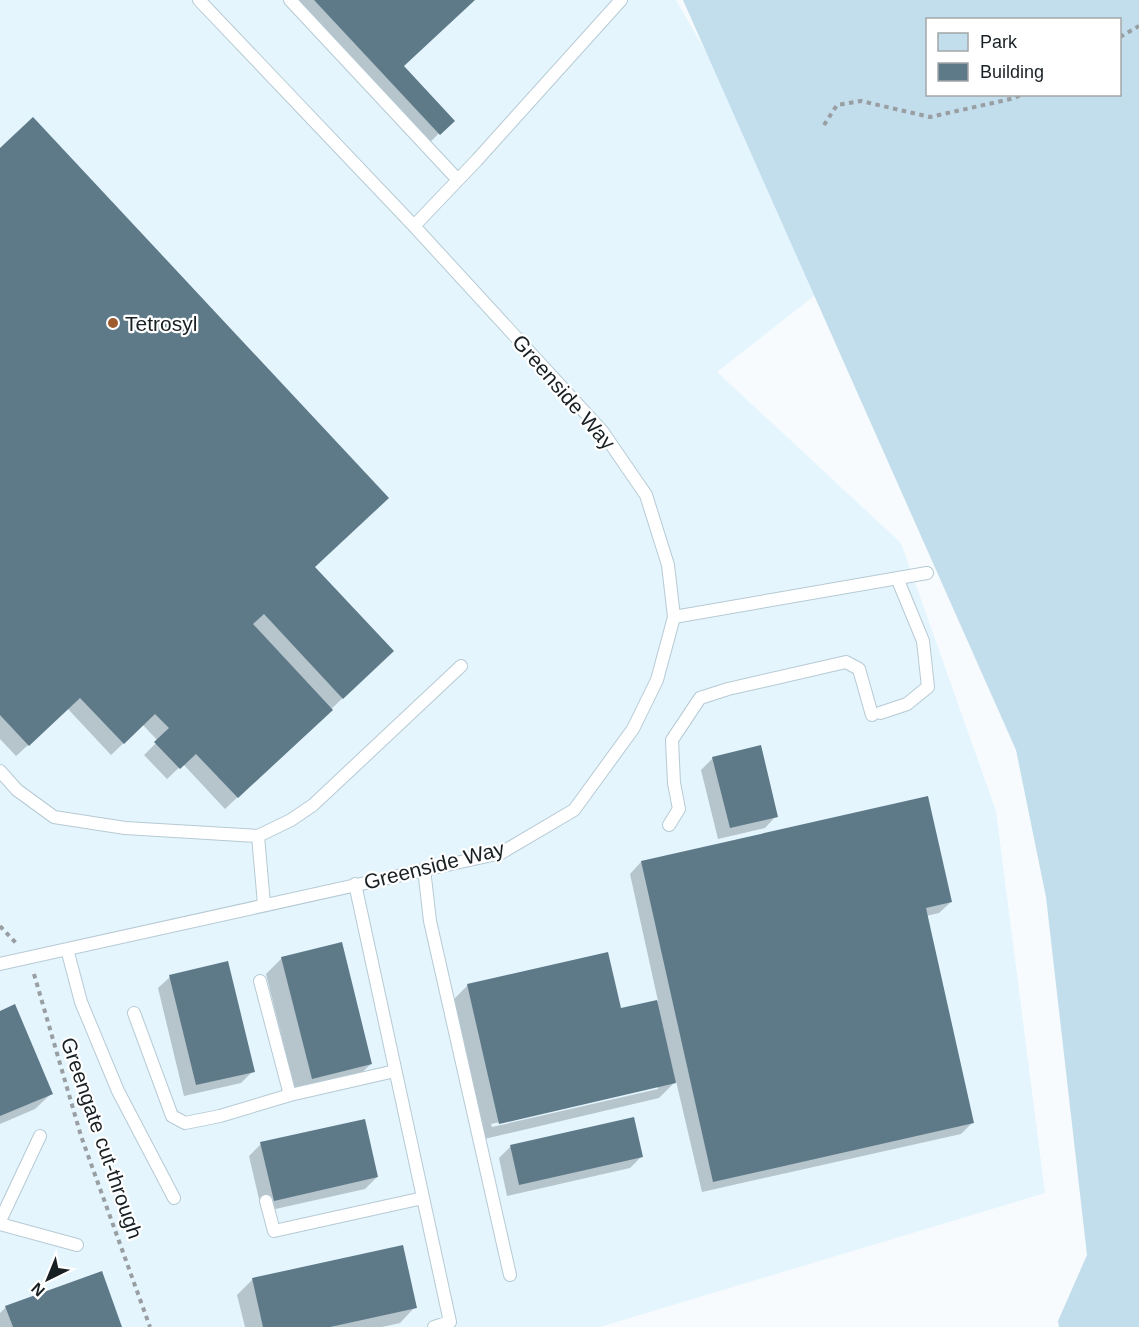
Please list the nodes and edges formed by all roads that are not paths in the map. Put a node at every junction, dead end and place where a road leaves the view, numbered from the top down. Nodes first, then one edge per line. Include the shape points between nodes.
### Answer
1 (198, 0) edge
2 (290, 0) edge
3 (621, 0) edge
4 (458, 180) junction
5 (414, 226) junction
6 (927, 573) dead end
7 (897, 578) junction
8 (674, 617) junction
9 (461, 666) dead end
10 (0, 771) edge
11 (669, 825) dead end
12 (258, 836) junction
13 (424, 869) junction
14 (355, 884) junction
15 (264, 904) junction
16 (67, 949) junction
17 (0, 964) edge
18 (261, 981) dead end
19 (134, 1014) dead end
20 (395, 1071) junction
21 (290, 1095) junction
22 (40, 1136) dead end
23 (174, 1198) dead end
24 (423, 1198) junction
25 (266, 1200) dead end
26 (0, 1223) edge
27 (77, 1245) dead end
28 (510, 1275) dead end
29 (434, 1327) edge

1 - 5 lane, Greenside Way
2 - 4 lane
3 - 4 lane
4 - 5 lane
5 - 8 lane, Greenside Way via 602,431 646,495 668,565
6 - 7 lane
7 - 8 lane
7 - 11 lane via 923,641 928,687 907,704 876,714 859,669 846,662 700,698 672,740 679,809
8 - 13 lane, Greenside Way via 657,680 633,729 574,810 501,853
9 - 12 lane via 313,805
10 - 12 lane via 17,790 54,817 125,828
12 - 15 lane
13 - 14 lane, Greenside Way
13 - 28 lane via 430,921
14 - 15 lane, Greenside Way
14 - 20 lane
15 - 16 lane, Greenside Way
16 - 17 lane, Greenside Way
16 - 23 lane via 81,1002 114,1082
18 - 21 lane
19 - 21 lane via 172,1116 185,1123
20 - 21 lane
20 - 24 lane
22 - 26 lane
24 - 25 lane via 274,1231
24 - 29 lane via 450,1322
26 - 27 lane

